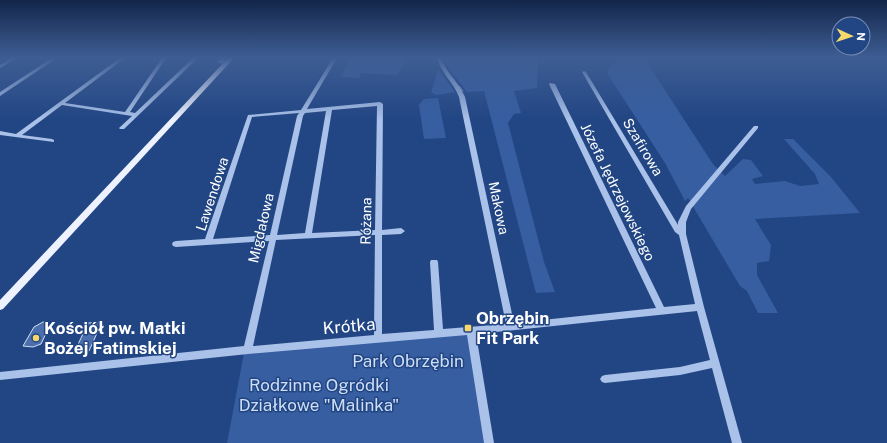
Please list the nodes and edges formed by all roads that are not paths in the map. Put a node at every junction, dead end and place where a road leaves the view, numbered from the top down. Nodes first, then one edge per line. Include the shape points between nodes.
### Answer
1 (23, 79) edge
2 (96, 79) edge
3 (150, 79) edge
4 (174, 79) edge
5 (211, 79) edge
6 (322, 79) edge
7 (448, 79) edge
8 (588, 79) edge
9 (552, 84) dead end
10 (0, 94) edge
11 (62, 104) junction
12 (329, 109) junction
13 (302, 112) junction
14 (127, 113) junction
15 (136, 115) junction
16 (756, 127) dead end
17 (122, 128) dead end
18 (0, 133) edge
19 (18, 135) junction
20 (52, 141) dead end
21 (401, 231) dead end
22 (379, 232) junction
23 (682, 234) junction
24 (308, 236) junction
25 (272, 238) junction
26 (208, 242) junction
27 (176, 244) dead end
28 (434, 262) dead end
29 (0, 306) edge
30 (700, 307) junction
31 (662, 311) junction
32 (511, 327) junction
33 (470, 330) junction
34 (440, 333) junction
35 (378, 339) junction
36 (248, 350) junction
37 (715, 363) junction
38 (0, 376) edge
39 (605, 379) dead end
40 (489, 443) edge
41 (737, 443) edge

1 - 10 street
2 - 11 street
3 - 14 street
4 - 15 street
5 - 29 main road
6 - 13 street, Migdałowa
7 - 32 street, Makowa via 462,95
8 - 23 street, Szafirowa
9 - 31 street, Józefa Jędrzejowskiego
11 - 14 street
11 - 19 street
12 - 13 street
12 - 22 street, Różana via 380,104
12 - 24 street
13 - 25 street, Migdałowa
13 - 26 street, Lawendowa via 250,117
14 - 15 street
15 - 17 street
16 - 23 street via 688,208 682,222
18 - 19 street
19 - 20 street
21 - 22 street, Lawendowa
22 - 24 street, Lawendowa
22 - 35 street, Różana
23 - 30 street
24 - 25 street, Lawendowa
25 - 26 street, Lawendowa
25 - 36 street, Migdałowa
26 - 27 street
28 - 34 street
30 - 31 street, Krótka
30 - 37 street
31 - 32 street, Krótka
32 - 33 street, Krótka
33 - 34 street, Krótka
33 - 40 street
34 - 35 street, Krótka
35 - 36 street, Krótka
36 - 38 street, Krótka
37 - 39 street via 680,371
37 - 41 street

